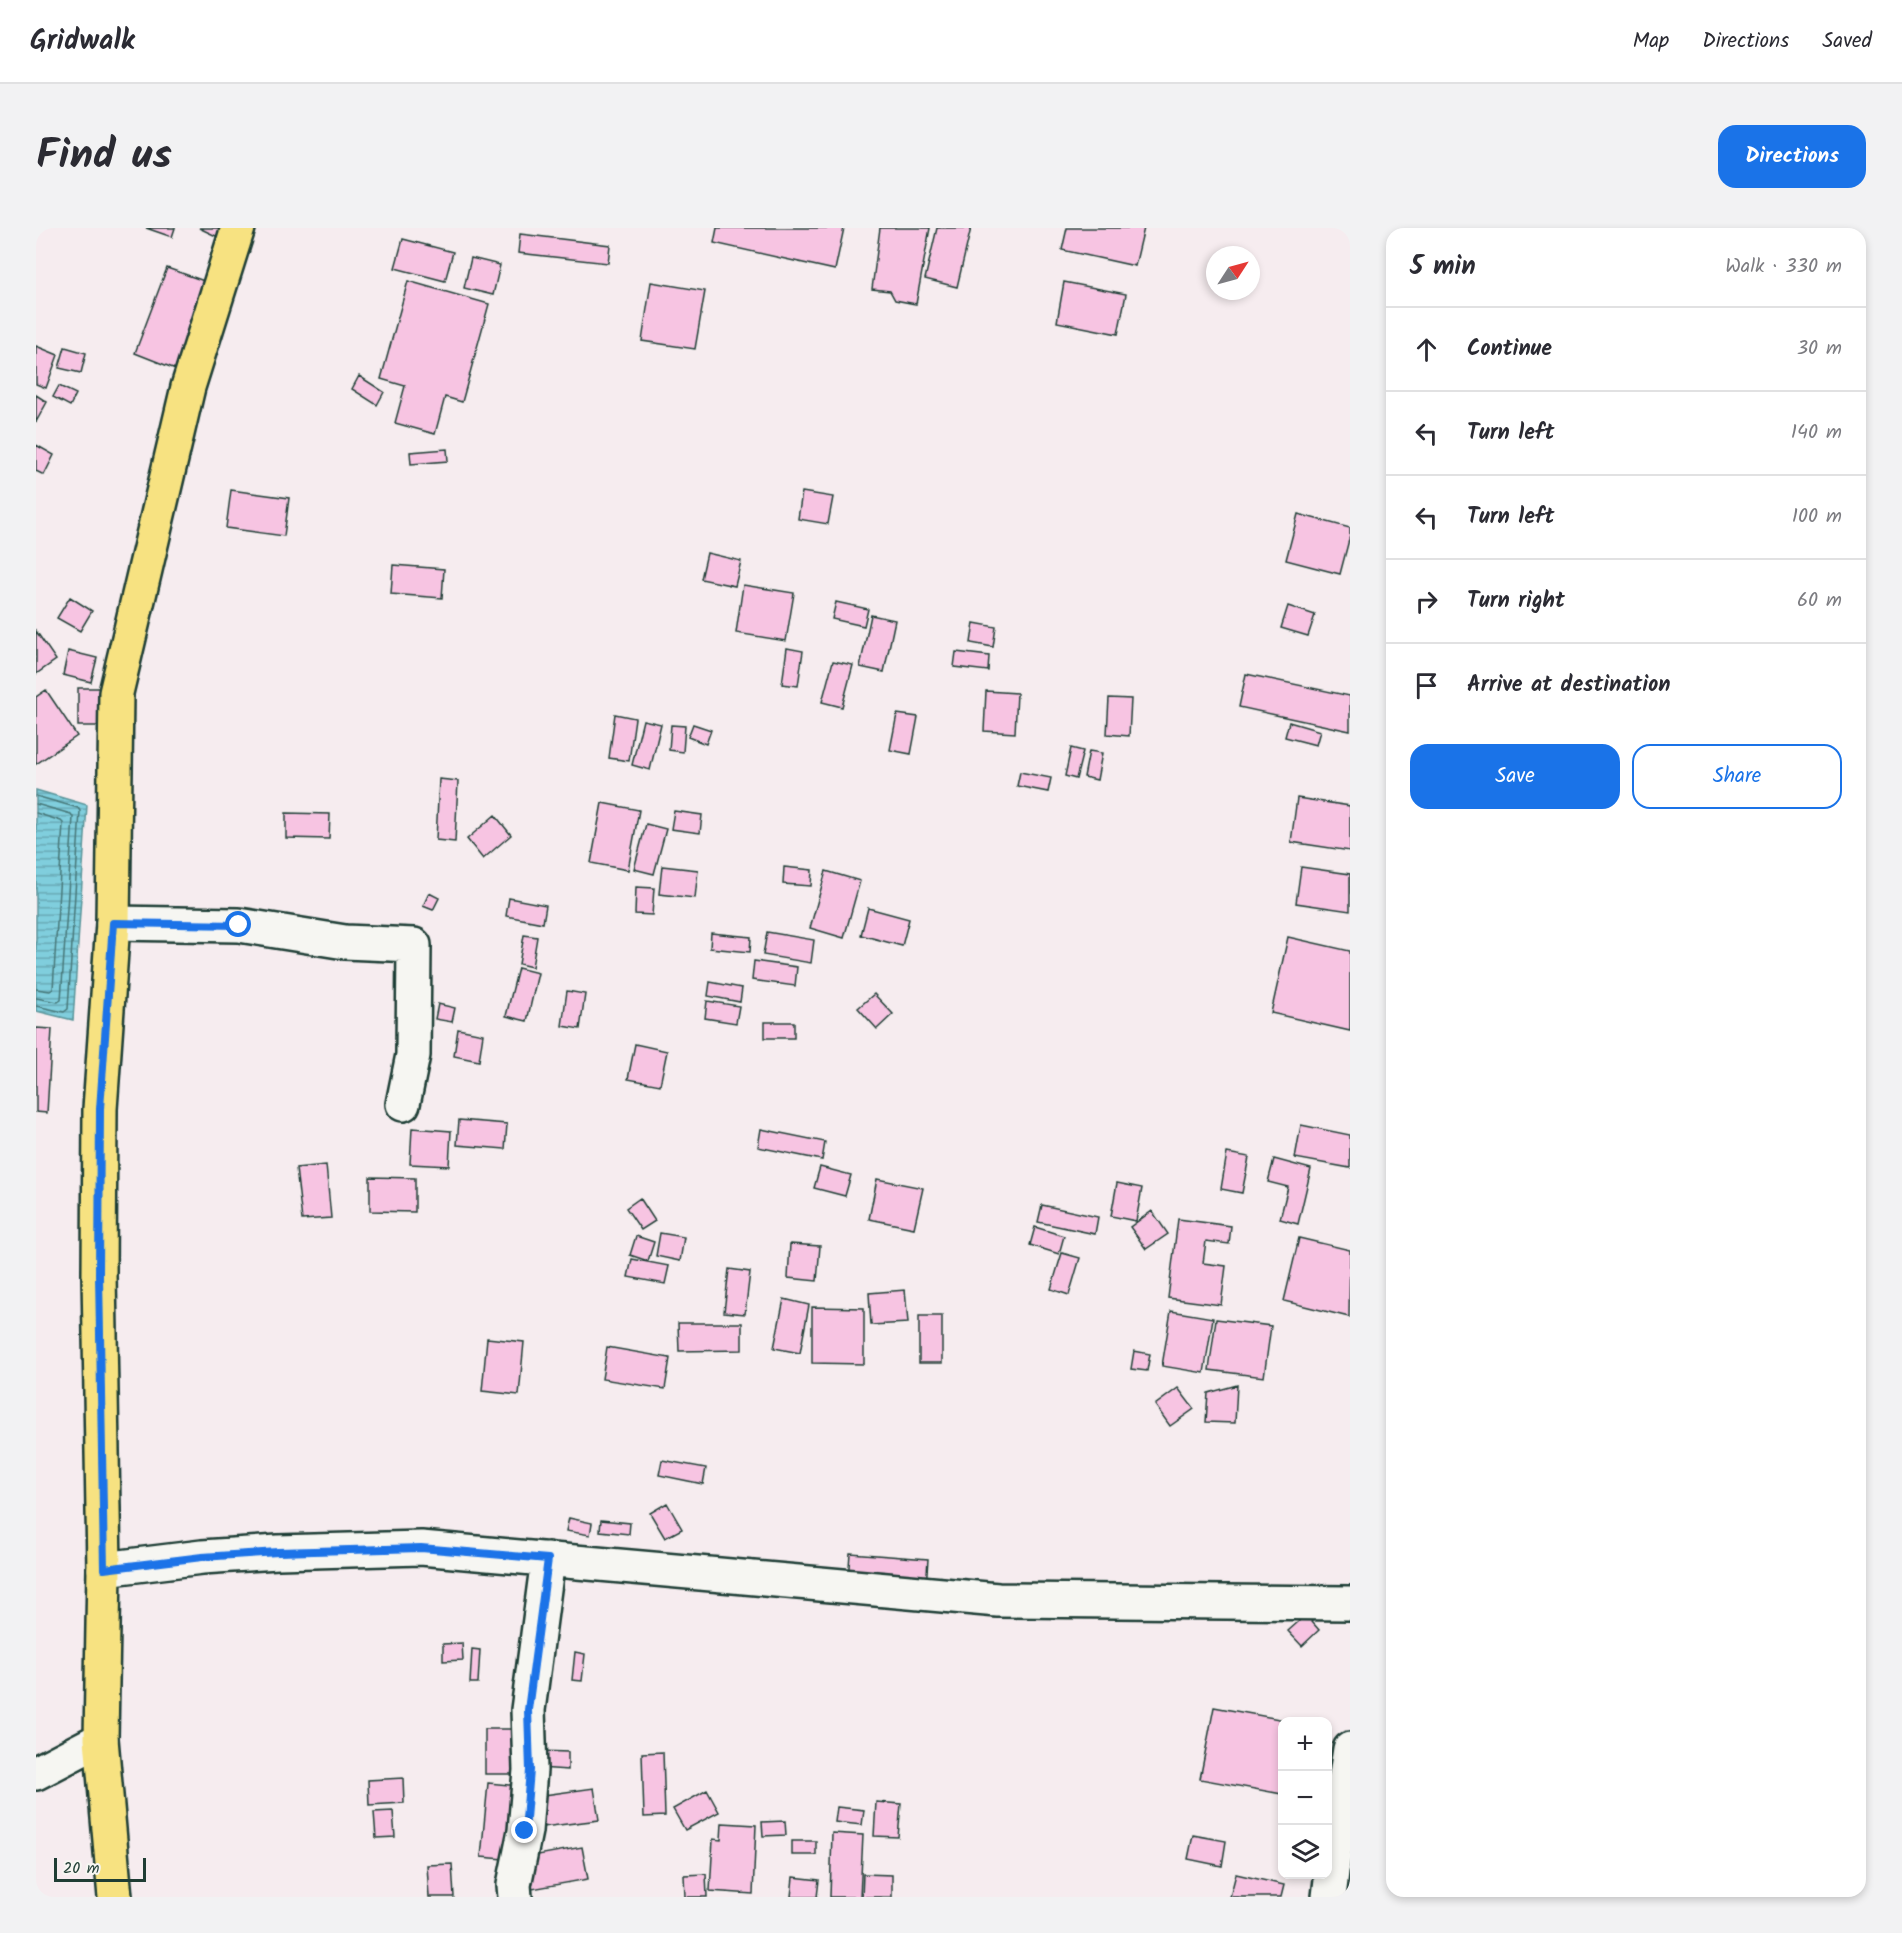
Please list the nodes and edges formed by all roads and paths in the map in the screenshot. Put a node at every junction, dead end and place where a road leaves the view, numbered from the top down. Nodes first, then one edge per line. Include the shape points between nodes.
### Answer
1 (238, 228) edge
2 (113, 923) junction
3 (403, 1104) dead end
4 (548, 1559) junction
5 (104, 1569) junction
6 (1350, 1603) edge
7 (101, 1739) junction
8 (1350, 1749) edge
9 (36, 1773) edge
10 (115, 1897) edge
11 (515, 1897) edge
12 (1329, 1897) edge

1 - 2 main road via 188,387 116,693
2 - 3 street via 239,925 345,942 414,945 412,1055
2 - 5 main road via 100,1109
4 - 5 street via 421,1548 245,1554
4 - 6 street via 999,1600
4 - 11 street via 528,1710 530,1770
5 - 7 main road
7 - 9 street
7 - 10 main road
8 - 12 street

